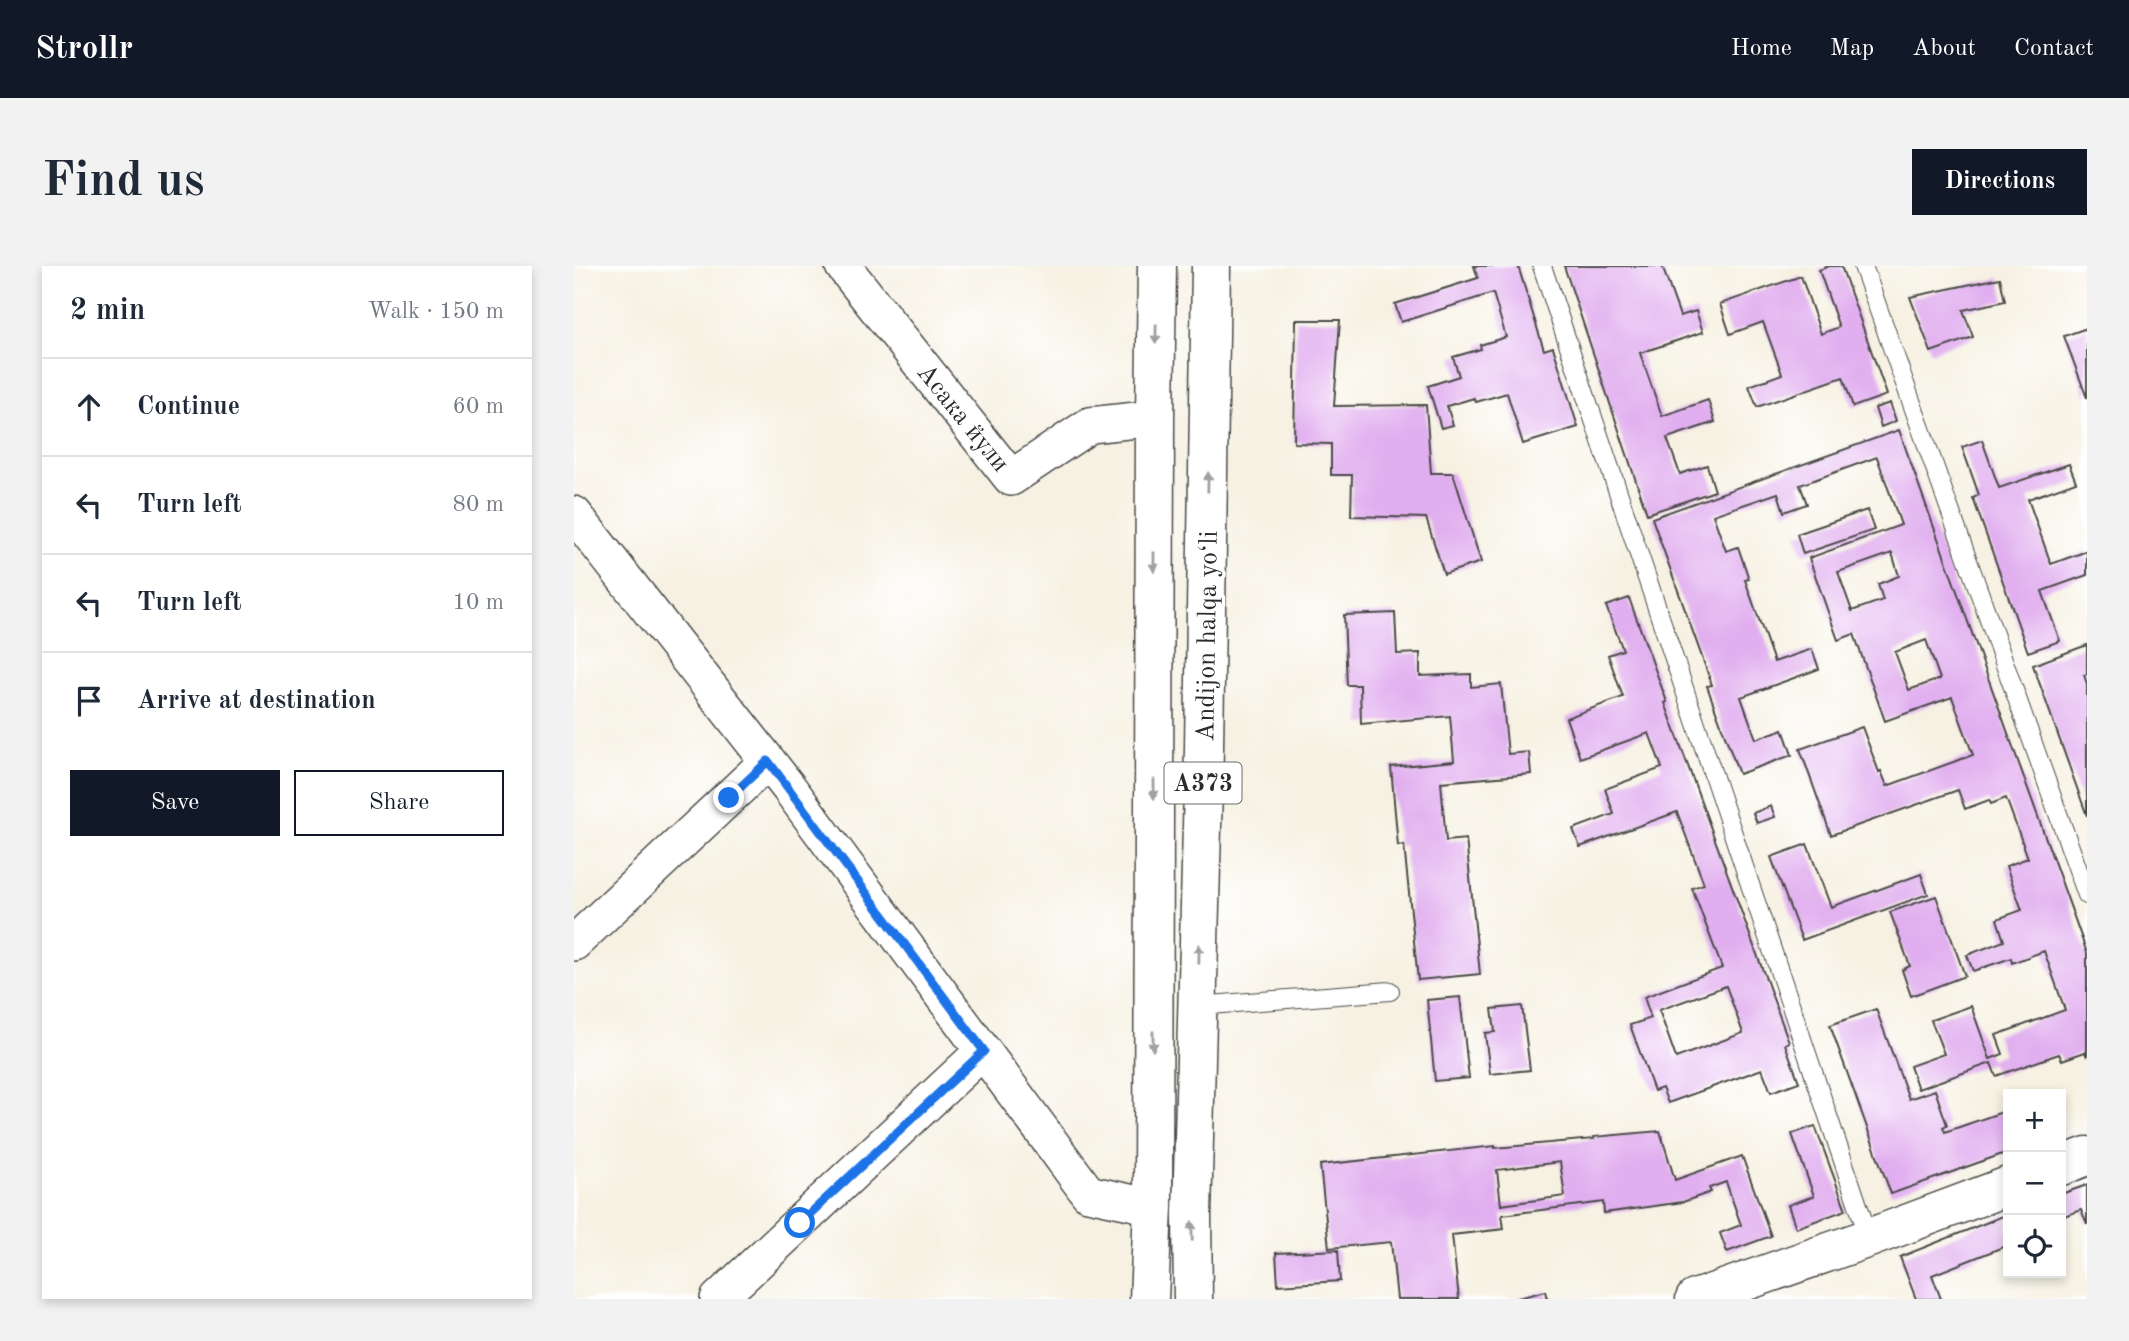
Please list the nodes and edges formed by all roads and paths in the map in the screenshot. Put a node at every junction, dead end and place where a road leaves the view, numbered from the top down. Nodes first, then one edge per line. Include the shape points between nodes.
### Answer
1 (843, 266) edge
2 (1157, 266) edge
3 (1211, 266) edge
4 (1542, 266) edge
5 (1863, 266) edge
6 (1155, 418) junction
7 (574, 514) edge
8 (768, 761) junction
9 (2087, 895) edge
10 (574, 943) edge
11 (1390, 991) dead end
12 (1197, 1006) junction
13 (984, 1051) junction
14 (2087, 1156) edge
15 (2066, 1164) edge
16 (2003, 1187) edge
17 (1153, 1207) junction
18 (1869, 1238) junction
19 (718, 1299) edge
20 (1149, 1299) edge
21 (1194, 1299) edge
22 (1695, 1299) edge

1 - 6 street, Асака йули via 1011,478 1090,425
2 -> 6 main road, Andijon halqa yo‘li / A373
12 -> 3 main road, Andijon halqa yo‘li / A373
4 - 18 lane
5 - 9 lane
6 -> 17 main road, Andijon halqa yo‘li / A373
7 - 8 street
8 - 10 street
8 - 13 street
11 - 12 lane
21 -> 12 main road, Andijon halqa yo‘li / A373
13 - 17 street via 1088,1193
13 - 19 street
14 - 15 main road
16 - 18 main road
17 - 20 main road, Andijon halqa yo‘li / A373
18 - 22 main road

